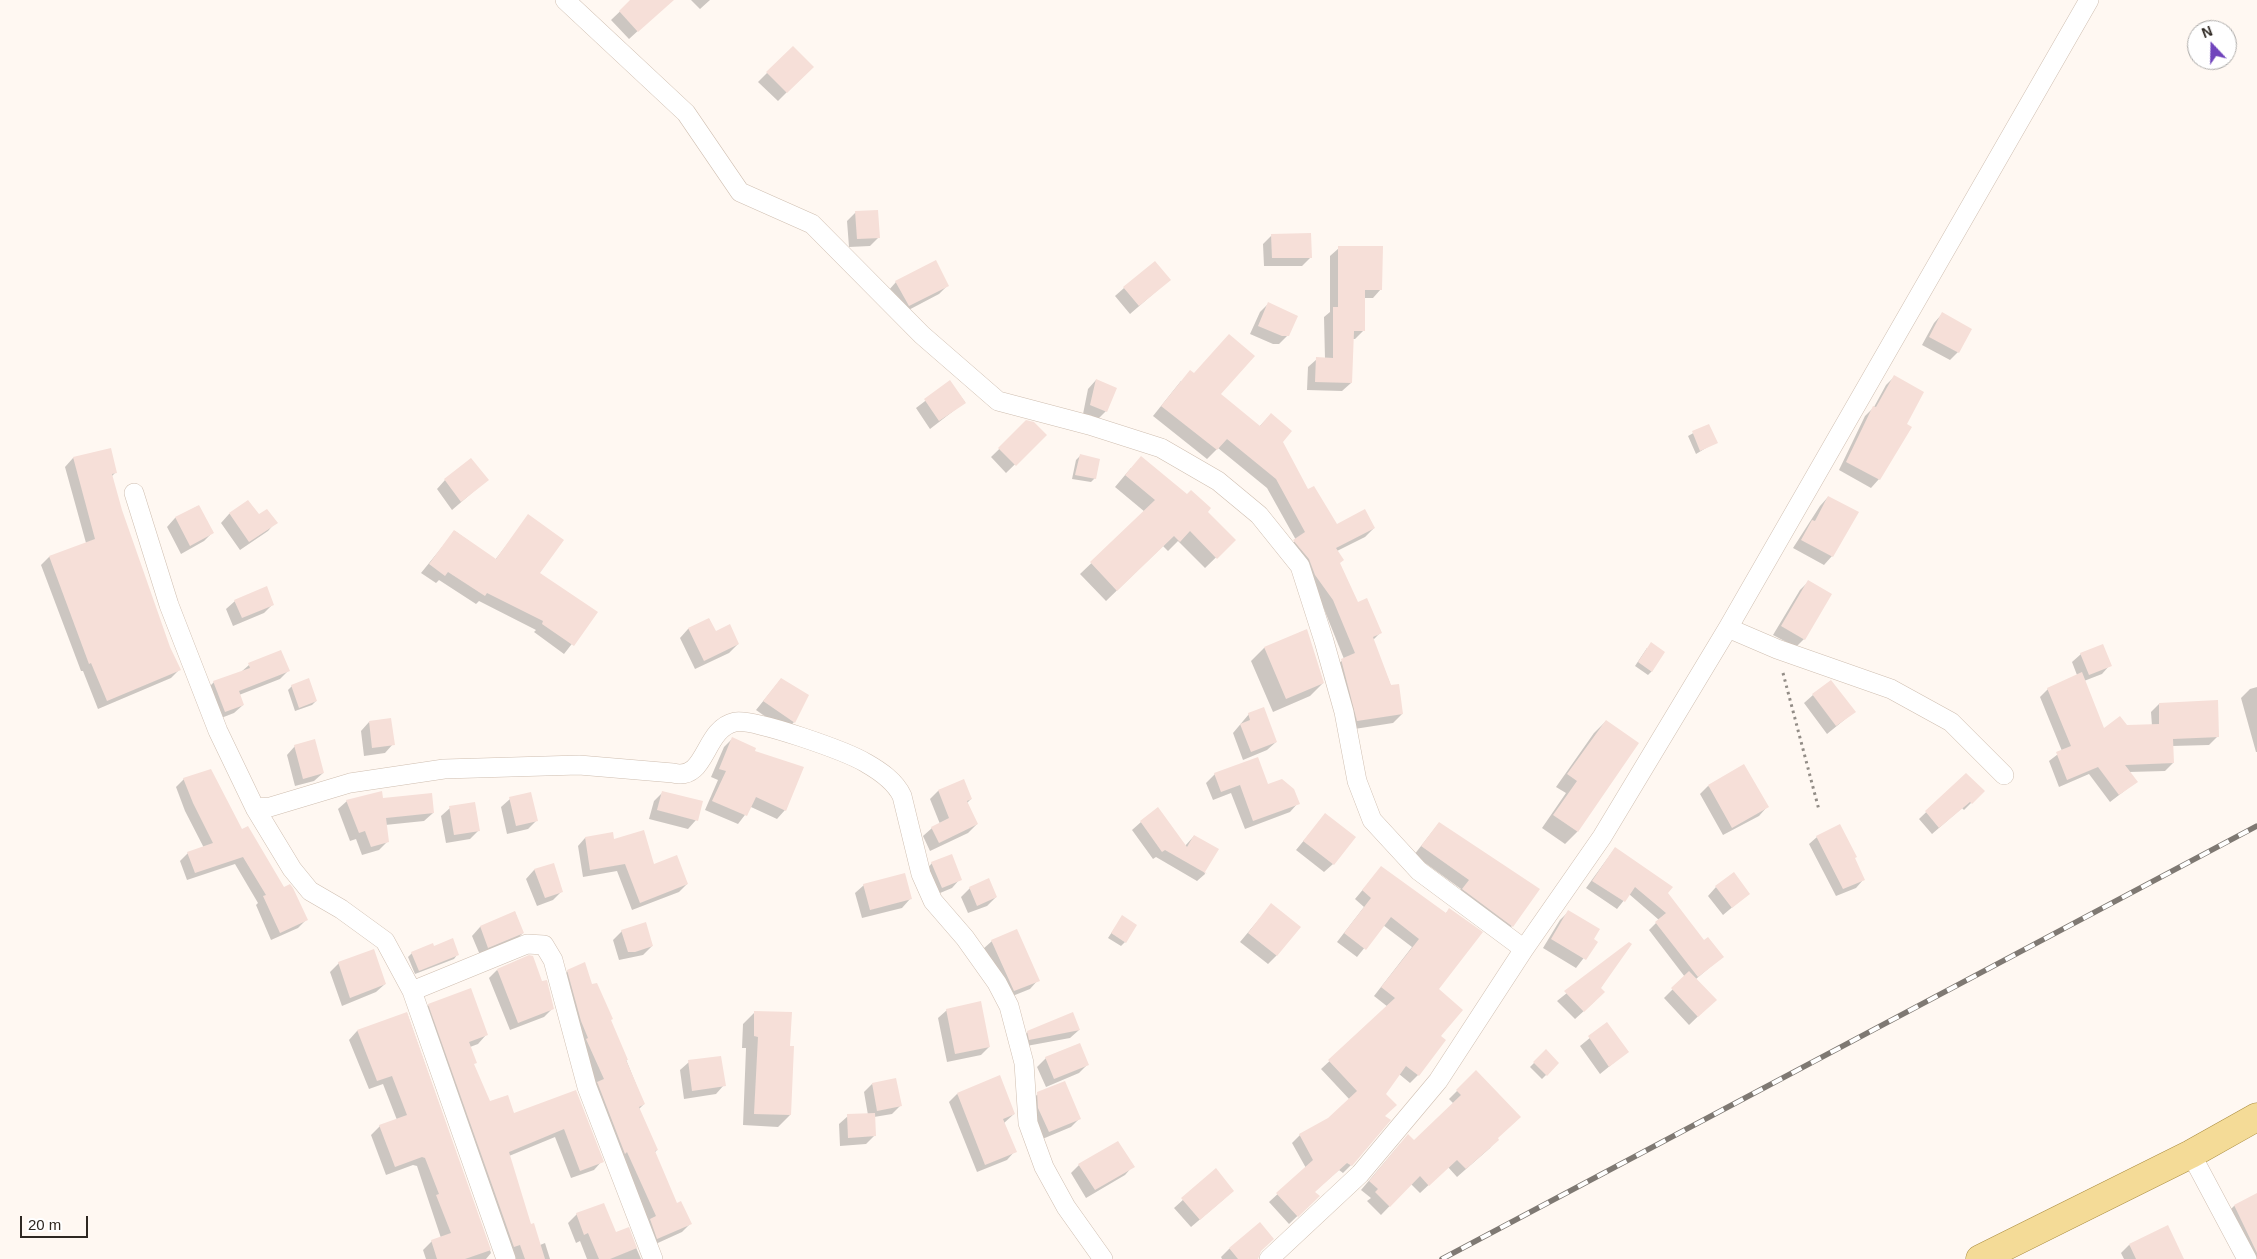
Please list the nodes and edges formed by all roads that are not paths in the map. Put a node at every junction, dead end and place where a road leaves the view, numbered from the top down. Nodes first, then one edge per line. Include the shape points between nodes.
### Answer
1 (564, 0) edge
2 (2089, 0) edge
3 (134, 493) dead end
4 (1728, 628) junction
5 (2004, 775) dead end
6 (255, 808) junction
7 (1524, 949) junction
8 (412, 991) junction
9 (2257, 1117) edge
10 (2191, 1154) junction
11 (506, 1259) edge
12 (653, 1259) edge
13 (1103, 1259) edge
14 (1269, 1259) edge
15 (1980, 1259) edge
16 (2247, 1259) edge

1 - 7 street via 686,113 740,192 812,224 922,335 998,401 1161,448 1218,481 1259,515 1300,566 1344,712 1356,781 1372,820 1419,871
2 - 4 street
3 - 6 street via 169,605 218,731
4 - 5 street via 1891,689 1951,722
4 - 7 street via 1602,837
6 - 8 street via 292,869 310,891 341,909 385,942
6 - 13 street via 270,807 350,783 444,769 579,765 683,776 698,765 716,733 735,722 748,721 865,762 898,786 920,874 933,901 998,983 1009,1006 1024,1063 1028,1123 1033,1139 1051,1182
7 - 14 street via 1438,1081 1360,1174
8 - 11 street
8 - 12 street via 528,944 544,945 553,960 587,1087
9 - 10 main road
10 - 15 main road
10 - 16 street

